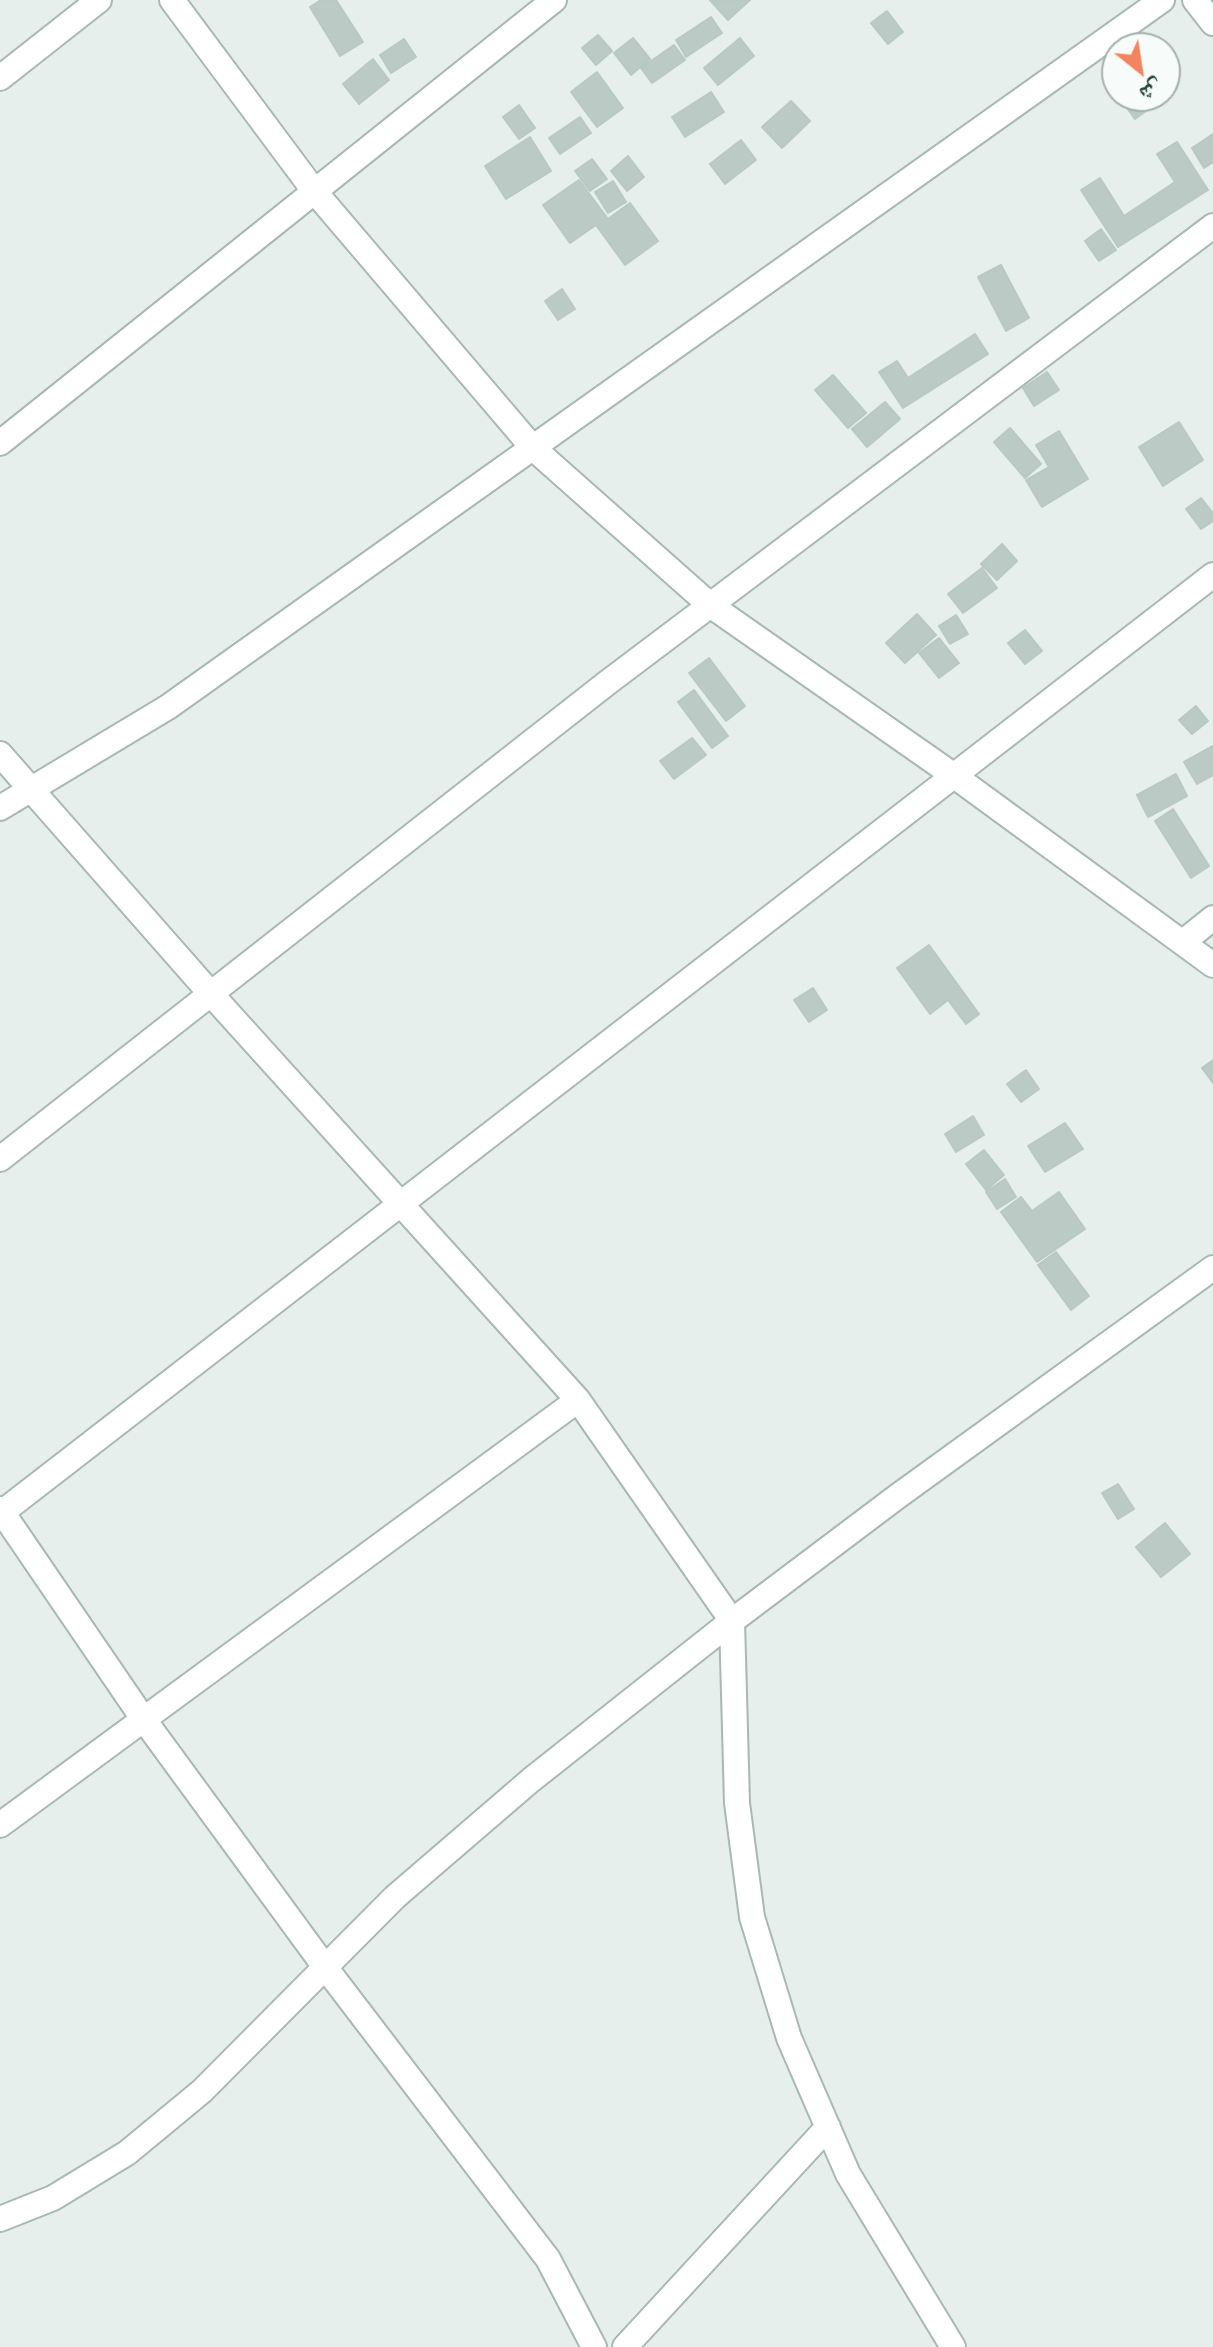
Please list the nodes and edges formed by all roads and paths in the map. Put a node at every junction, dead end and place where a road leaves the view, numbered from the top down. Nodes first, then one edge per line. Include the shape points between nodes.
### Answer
1 (99, 0) edge
2 (172, 0) edge
3 (554, 0) edge
4 (1162, 0) edge
5 (1195, 0) edge
6 (1213, 23) edge
7 (0, 78) edge
8 (315, 192) junction
9 (1213, 226) edge
10 (0, 443) edge
11 (533, 448) junction
12 (1213, 575) edge
13 (710, 605) junction
14 (0, 754) edge
15 (953, 775) junction
16 (30, 792) junction
17 (0, 808) edge
18 (1213, 918) edge
19 (1183, 942) junction
20 (1213, 965) edge
21 (211, 994) junction
22 (0, 1159) edge
23 (401, 1203) junction
24 (1213, 1268) edge
25 (578, 1400) junction
26 (1, 1512) edge
27 (732, 1621) junction
28 (142, 1717) junction
29 (0, 1825) edge
30 (325, 1967) junction
31 (828, 2127) junction
32 (0, 2219) edge
33 (594, 2347) edge
34 (625, 2347) edge
35 (953, 2347) edge

1 - 7 street
2 - 8 street
3 - 8 street
4 - 11 street
5 - 6 street
8 - 10 street
8 - 11 street
9 - 13 street
11 - 13 street
11 - 16 street via 168,707
12 - 15 street
13 - 15 street
13 - 21 street
14 - 16 street
15 - 19 street
15 - 23 street
16 - 17 street
16 - 21 street
18 - 19 street
19 - 20 street
21 - 22 street
21 - 23 street
23 - 25 street
23 - 26 street
24 - 27 street
25 - 27 street
25 - 28 street
26 - 28 street
27 - 30 street via 531,1780 395,1897
27 - 31 street via 737,1803 752,1917 789,2038
28 - 29 street
28 - 30 street
30 - 32 street via 202,2091 127,2153 53,2198
30 - 33 street via 548,2259
31 - 34 street
31 - 35 street via 848,2174

